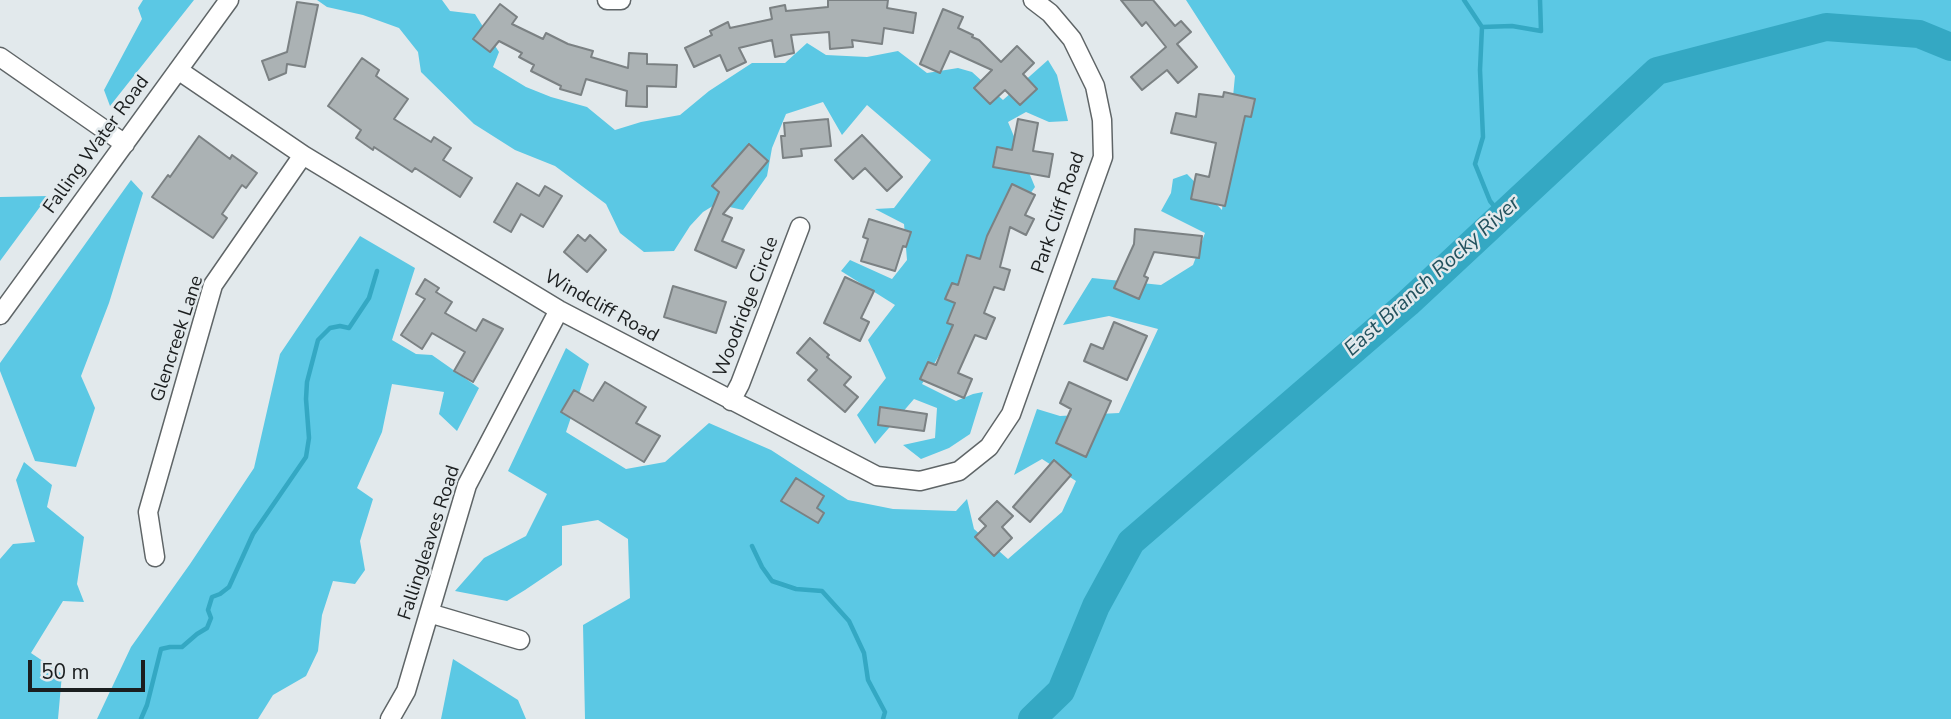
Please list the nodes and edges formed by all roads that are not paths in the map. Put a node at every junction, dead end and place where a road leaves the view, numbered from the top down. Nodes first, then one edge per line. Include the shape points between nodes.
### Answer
1 (229, 0) edge
2 (607, 0) edge
3 (621, 0) edge
4 (1032, 0) edge
5 (0, 57) edge
6 (178, 70) junction
7 (125, 144) junction
8 (303, 155) junction
9 (800, 227) dead end
10 (559, 310) junction
11 (0, 315) edge
12 (731, 401) junction
13 (1011, 414) joint
14 (155, 557) dead end
15 (429, 613) junction
16 (520, 640) dead end
17 (390, 719) edge

1 - 6 street, Falling Water Road
2 - 3 street
4 - 13 street, Park Cliff Road via 1051,13 1072,39 1095,86 1103,157
5 - 7 street
6 - 7 street, Falling Water Road
6 - 8 street, Windcliff Road
7 - 11 street, Falling Water Road
8 - 10 street, Windcliff Road
8 - 14 street, Glencreek Lane via 213,285 148,512
9 - 12 street, Woodridge Circle
10 - 12 street, Windcliff Road
10 - 15 street, Fallingleaves Road via 467,485
12 - 13 street, Windcliff Road via 877,476 920,481 959,471 989,447
15 - 16 street
15 - 17 street, Fallingleaves Road via 406,691

